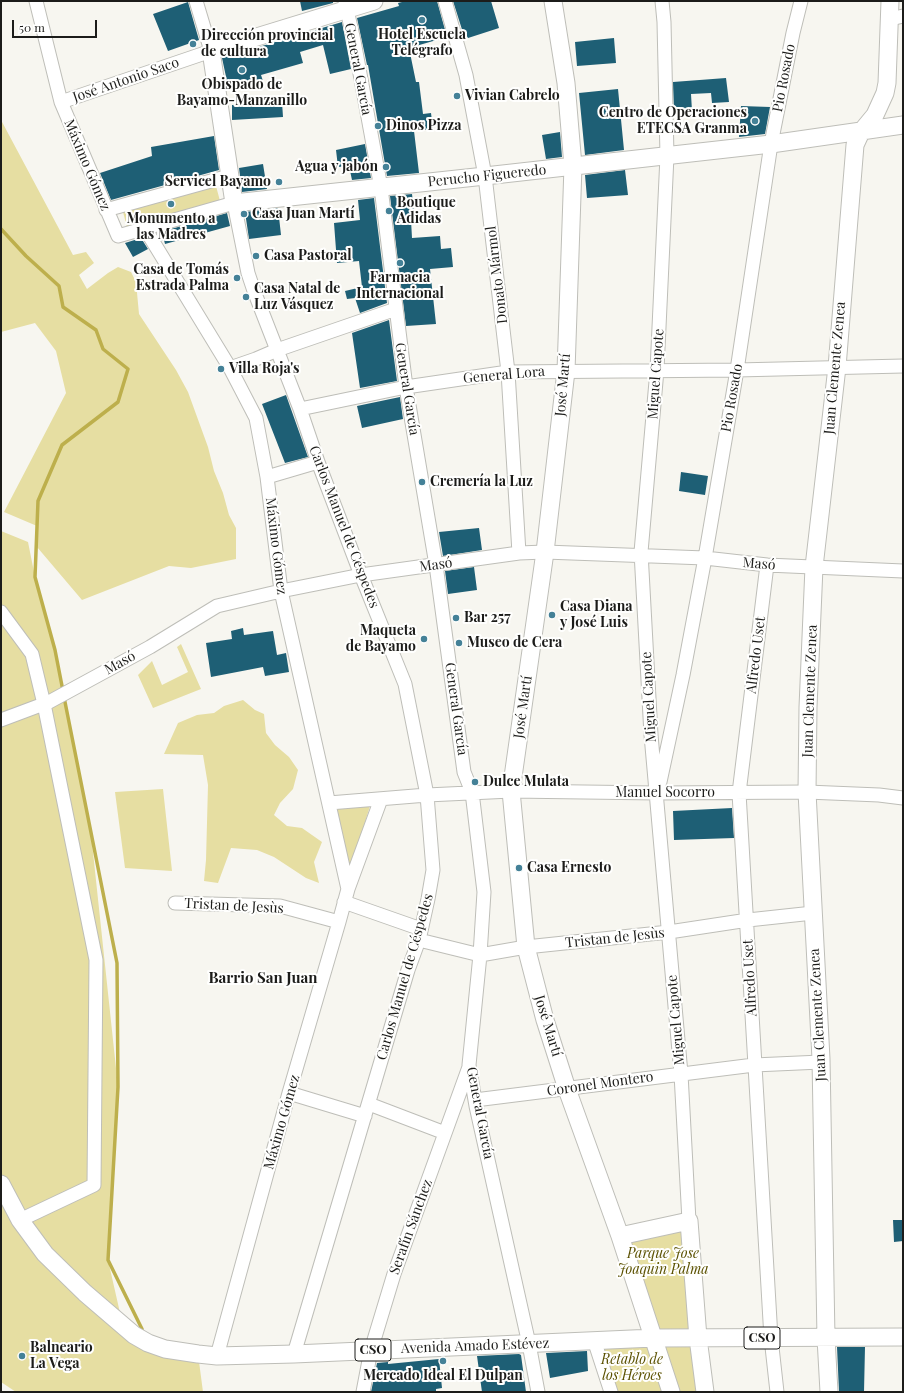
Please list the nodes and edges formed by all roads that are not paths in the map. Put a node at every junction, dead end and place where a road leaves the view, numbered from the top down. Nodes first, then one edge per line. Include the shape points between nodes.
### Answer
1 (36, 1) edge
2 (196, 1) edge
3 (374, 1) edge
4 (445, 1) edge
5 (553, 1) edge
6 (662, 1) edge
7 (801, 1) edge
8 (890, 1) edge
9 (346, 5) edge
10 (897, 18) edge
11 (211, 51) junction
12 (883, 98) junction
13 (61, 102) junction
14 (900, 126) edge
15 (861, 132) junction
16 (771, 144) junction
17 (667, 156) junction
18 (573, 166) junction
19 (229, 176) junction
20 (485, 176) junction
21 (380, 188) junction
22 (234, 202) junction
23 (106, 210) junction
24 (144, 227) junction
25 (118, 236) joint
26 (396, 309) junction
27 (277, 350) junction
28 (903, 366) edge
29 (837, 367) junction
30 (230, 368) junction
31 (566, 370) junction
32 (657, 370) junction
33 (737, 370) junction
34 (508, 372) junction
35 (406, 387) junction
36 (300, 409) junction
37 (318, 462) junction
38 (267, 477) junction
39 (545, 552) junction
40 (519, 553) junction
41 (642, 556) junction
42 (705, 558) junction
43 (436, 565) junction
44 (767, 565) junction
45 (814, 567) junction
46 (903, 572) edge
47 (361, 575) junction
48 (281, 591) junction
49 (1, 612) edge
50 (46, 703) junction
51 (1, 720) edge
52 (511, 791) junction
53 (472, 792) junction
54 (807, 792) junction
55 (657, 793) junction
56 (739, 793) junction
57 (427, 795) junction
58 (381, 798) junction
59 (903, 798) edge
60 (329, 804) junction
61 (348, 889) junction
62 (344, 902) junction
63 (175, 903) dead end
64 (813, 913) junction
65 (748, 920) junction
66 (339, 922) junction
67 (669, 932) junction
68 (420, 934) junction
69 (526, 948) junction
70 (480, 955) junction
71 (822, 1062) junction
72 (754, 1065) junction
73 (469, 1066) junction
74 (681, 1074) junction
75 (567, 1089) junction
76 (289, 1094) junction
77 (475, 1100) junction
78 (367, 1110) junction
79 (445, 1134) junction
80 (1, 1184) edge
81 (20, 1220) junction
82 (689, 1221) junction
83 (620, 1236) junction
84 (903, 1337) edge
85 (654, 1338) junction
86 (698, 1338) junction
87 (771, 1338) junction
88 (826, 1338) junction
89 (594, 1340) junction
90 (529, 1344) junction
91 (371, 1350) junction
92 (294, 1354) junction
93 (217, 1356) junction
94 (363, 1392) edge
95 (538, 1392) edge
96 (611, 1392) edge
97 (671, 1392) edge
98 (705, 1392) edge
99 (777, 1392) edge
100 (829, 1392) edge

1 - 13 street, Máximo Gómez
2 - 11 street, Carlos Manuel de Céspedes
3 - 9 main road, José Antonio Saco
4 - 20 street, Donato Mármol via 466,75
5 - 18 main road, José Martí via 566,83
6 - 17 street, Miguel Capote
7 - 16 street, Pio Rosado
8 - 10 main road, Juan Clemente Zenea
9 - 11 main road, José Antonio Saco
9 - 21 street, General García
10 - 12 main road, Juan Clemente Zenea
11 - 13 street, José Antonio Saco
11 - 19 main road, Carlos Manuel de Céspedes
12 - 14 main road via 883,116 886,121
12 - 15 main road, Juan Clemente Zenea via 871,121
13 - 23 street, Máximo Gómez
14 - 15 main road, Perucho Figueredo
15 - 16 main road, Perucho Figueredo
15 - 29 main road, Juan Clemente Zenea via 855,145
16 - 17 main road, Perucho Figueredo
16 - 33 street, Pio Rosado
17 - 18 main road, Perucho Figueredo
17 - 32 street, Miguel Capote
18 - 20 main road, Perucho Figueredo
18 - 31 main road, José Martí
19 - 22 main road, Carlos Manuel de Céspedes
19 - 23 street
20 - 21 main road, Perucho Figueredo
20 - 34 street, Donato Mármol
21 - 22 main road, Perucho Figueredo
21 - 26 street, General García
22 - 24 street, Perucho Figueredo
22 - 27 street, Carlos Manuel de Céspedes via 248,273
23 - 25 street, Máximo Gómez
24 - 25 street, Perucho Figueredo
24 - 30 street, Máximo Gómez
26 - 27 street
26 - 35 street, General García
27 - 30 street
27 - 36 street, Carlos Manuel de Céspedes
28 - 29 street, General Lora
29 - 33 street, General Lora
29 - 45 main road, Juan Clemente Zenea
30 - 38 street, Máximo Gómez via 256,418
31 - 32 street, General Lora
31 - 34 street, General Lora
31 - 39 main road, José Martí
32 - 33 street, General Lora
32 - 41 street, Miguel Capote
33 - 42 street, Pio Rosado
34 - 35 street, General Lora
34 - 40 street, Donato Mármol
35 - 36 street, General Lora
35 - 43 street, General García
36 - 37 street, Carlos Manuel de Céspedes
37 - 38 street
37 - 47 street, Carlos Manuel de Céspedes
38 - 48 street, Máximo Gómez
39 - 40 street, Masó
39 - 41 street, Masó
39 - 52 main road, José Martí
40 - 43 street, Masó
41 - 42 street, Masó
41 - 55 street, Miguel Capote via 651,735
42 - 44 street, Masó
42 - 55 street, Pio Rosado
43 - 47 street, Masó
43 - 53 street, General García via 464,772
44 - 45 street, Masó
44 - 56 street, Alfredo Uset
45 - 46 street, Masó
45 - 54 main road, Juan Clemente Zenea
47 - 48 street, Masó
47 - 57 street, Carlos Manuel de Céspedes via 405,684
48 - 50 street, Masó via 217,606 150,647
48 - 60 street, Máximo Gómez
49 - 50 street via 32,654
50 - 51 street, Masó
50 - 81 street via 96,960 94,1185
52 - 53 street, Manuel Socorro
52 - 55 street, Manuel Socorro
52 - 69 main road, José Martí
53 - 57 street, Manuel Socorro
53 - 70 street, General García via 484,892
54 - 56 street, Manuel Socorro
54 - 59 street, Manuel Socorro
54 - 64 main road, Juan Clemente Zenea
55 - 56 street, Manuel Socorro
55 - 67 street, Miguel Capote
56 - 65 street, Alfredo Uset
57 - 58 street, Manuel Socorro
57 - 68 street, Carlos Manuel de Céspedes via 433,870
58 - 60 street, Manuel Socorro
58 - 61 street, Máximo Gómez
60 - 61 street, Máximo Gómez
61 - 62 street, Máximo Gómez
62 - 66 street, Máximo Gómez
62 - 68 street, Tristan de Jesùs
63 - 66 street, Tristan de Jesùs via 280,906
64 - 65 street, Tristan de Jesùs
64 - 71 main road, Juan Clemente Zenea
65 - 67 street, Tristan de Jesùs
65 - 72 street, Alfredo Uset
66 - 76 street, Máximo Gómez
67 - 69 street, Tristan de Jesùs
67 - 74 street, Miguel Capote
68 - 70 street, Tristan de Jesùs
68 - 78 street, Carlos Manuel de Céspedes
69 - 70 street, Tristan de Jesùs
69 - 75 main road, José Martí
70 - 73 street, General García
71 - 72 street, Coronel Montero
71 - 88 main road, Juan Clemente Zenea
72 - 74 street, Coronel Montero
72 - 87 street, Alfredo Uset
73 - 77 street, General García
73 - 79 street, Serafín Sánchez
74 - 75 street, Coronel Montero
74 - 82 street, Miguel Capote
75 - 77 street, Coronel Montero
75 - 83 main road, José Martí
76 - 78 street
76 - 93 street, Máximo Gómez
77 - 90 street, General García
78 - 79 street
78 - 92 street, Carlos Manuel de Céspedes
79 - 91 street, Serafín Sánchez via 394,1274
80 - 81 main road, Avenida Amado Estévez / CSO
81 - 93 main road, Avenida Amado Estévez / CSO via 45,1254 134,1335 165,1349
82 - 83 main road
82 - 86 main road, Miguel Capote
83 - 85 main road, José Martí
84 - 88 main road, Avenida Amado Estévez / CSO
85 - 86 main road, Avenida Amado Estévez / CSO
85 - 89 main road, Avenida Amado Estévez / CSO
85 - 97 main road, José Martí
86 - 87 main road, Avenida Amado Estévez / CSO
86 - 98 main road, Miguel Capote
87 - 88 main road, Avenida Amado Estévez / CSO
87 - 99 street, Alfredo Uset
88 - 100 main road, Juan Clemente Zenea
89 - 90 main road, Avenida Amado Estévez / CSO
89 - 96 street
90 - 91 main road, Avenida Amado Estévez / CSO
90 - 95 street, General García
91 - 92 main road, Avenida Amado Estévez / CSO
91 - 94 street, Serafín Sánchez
92 - 93 main road, Avenida Amado Estévez / CSO

